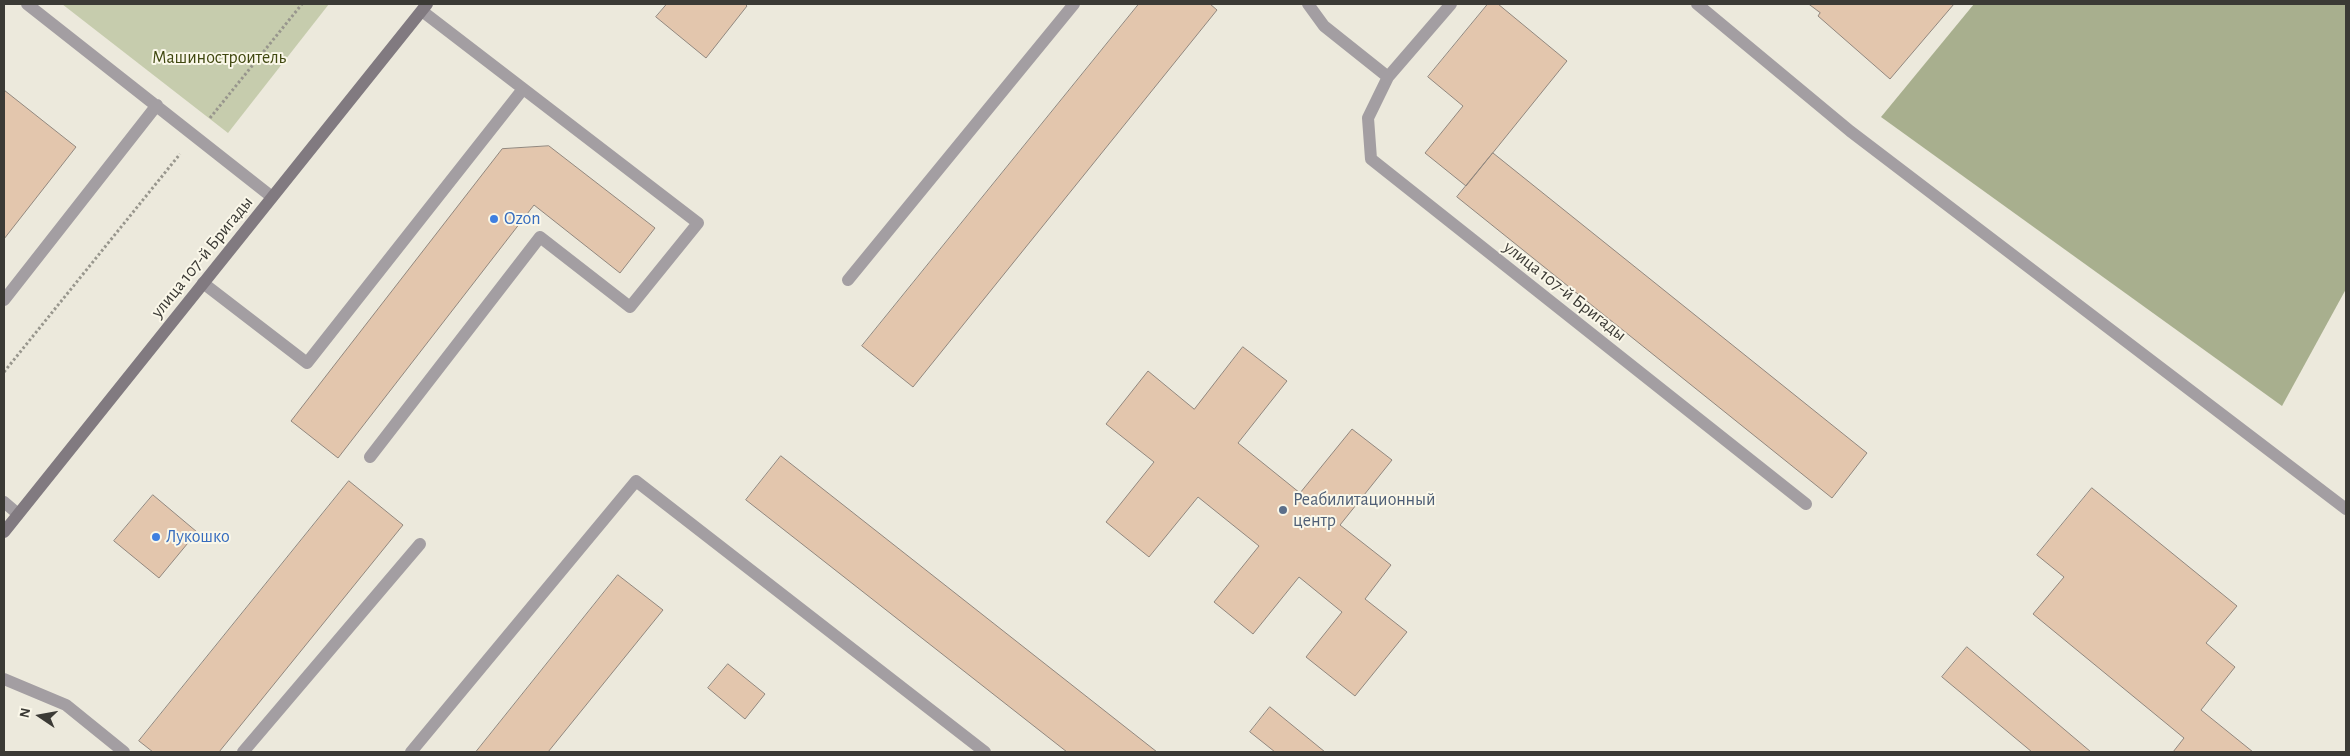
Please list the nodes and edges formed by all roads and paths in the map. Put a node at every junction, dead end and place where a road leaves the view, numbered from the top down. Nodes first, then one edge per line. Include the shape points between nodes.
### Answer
1 (27, 4) edge
2 (302, 4) edge
3 (1074, 4) edge
4 (1308, 4) edge
5 (1451, 4) edge
6 (1697, 4) edge
7 (425, 7) edge
8 (1388, 77) junction
9 (523, 89) junction
10 (157, 105) junction
11 (195, 136) junction
12 (272, 197) junction
13 (848, 280) dead end
14 (204, 282) junction
15 (4, 300) edge
16 (4, 372) edge
17 (370, 457) dead end
18 (4, 502) edge
19 (1806, 504) dead end
20 (2346, 509) edge
21 (18, 514) junction
22 (4, 532) edge
23 (420, 544) dead end
24 (4, 679) edge
25 (124, 752) edge
26 (243, 752) edge
27 (411, 752) edge
28 (984, 752) edge

1 - 10 street
2 - 11 path
3 - 13 street
4 - 8 street via 1324,26
5 - 8 street, улица 107-й Бригады
6 - 20 street via 1850,131
7 - 9 street
7 - 12 main road, улица 107-й Бригады
8 - 19 street, улица 107-й Бригады via 1368,118 1371,159
9 - 14 street via 307,362
9 - 17 street via 698,223 630,307 540,237
10 - 11 street
10 - 15 street
11 - 12 street
11 - 16 path
12 - 14 main road, улица 107-й Бригады
14 - 21 main road, улица 107-й Бригады
18 - 21 street
21 - 22 main road, улица 107-й Бригады
23 - 26 street
24 - 25 street via 66,704
27 - 28 street via 636,481

